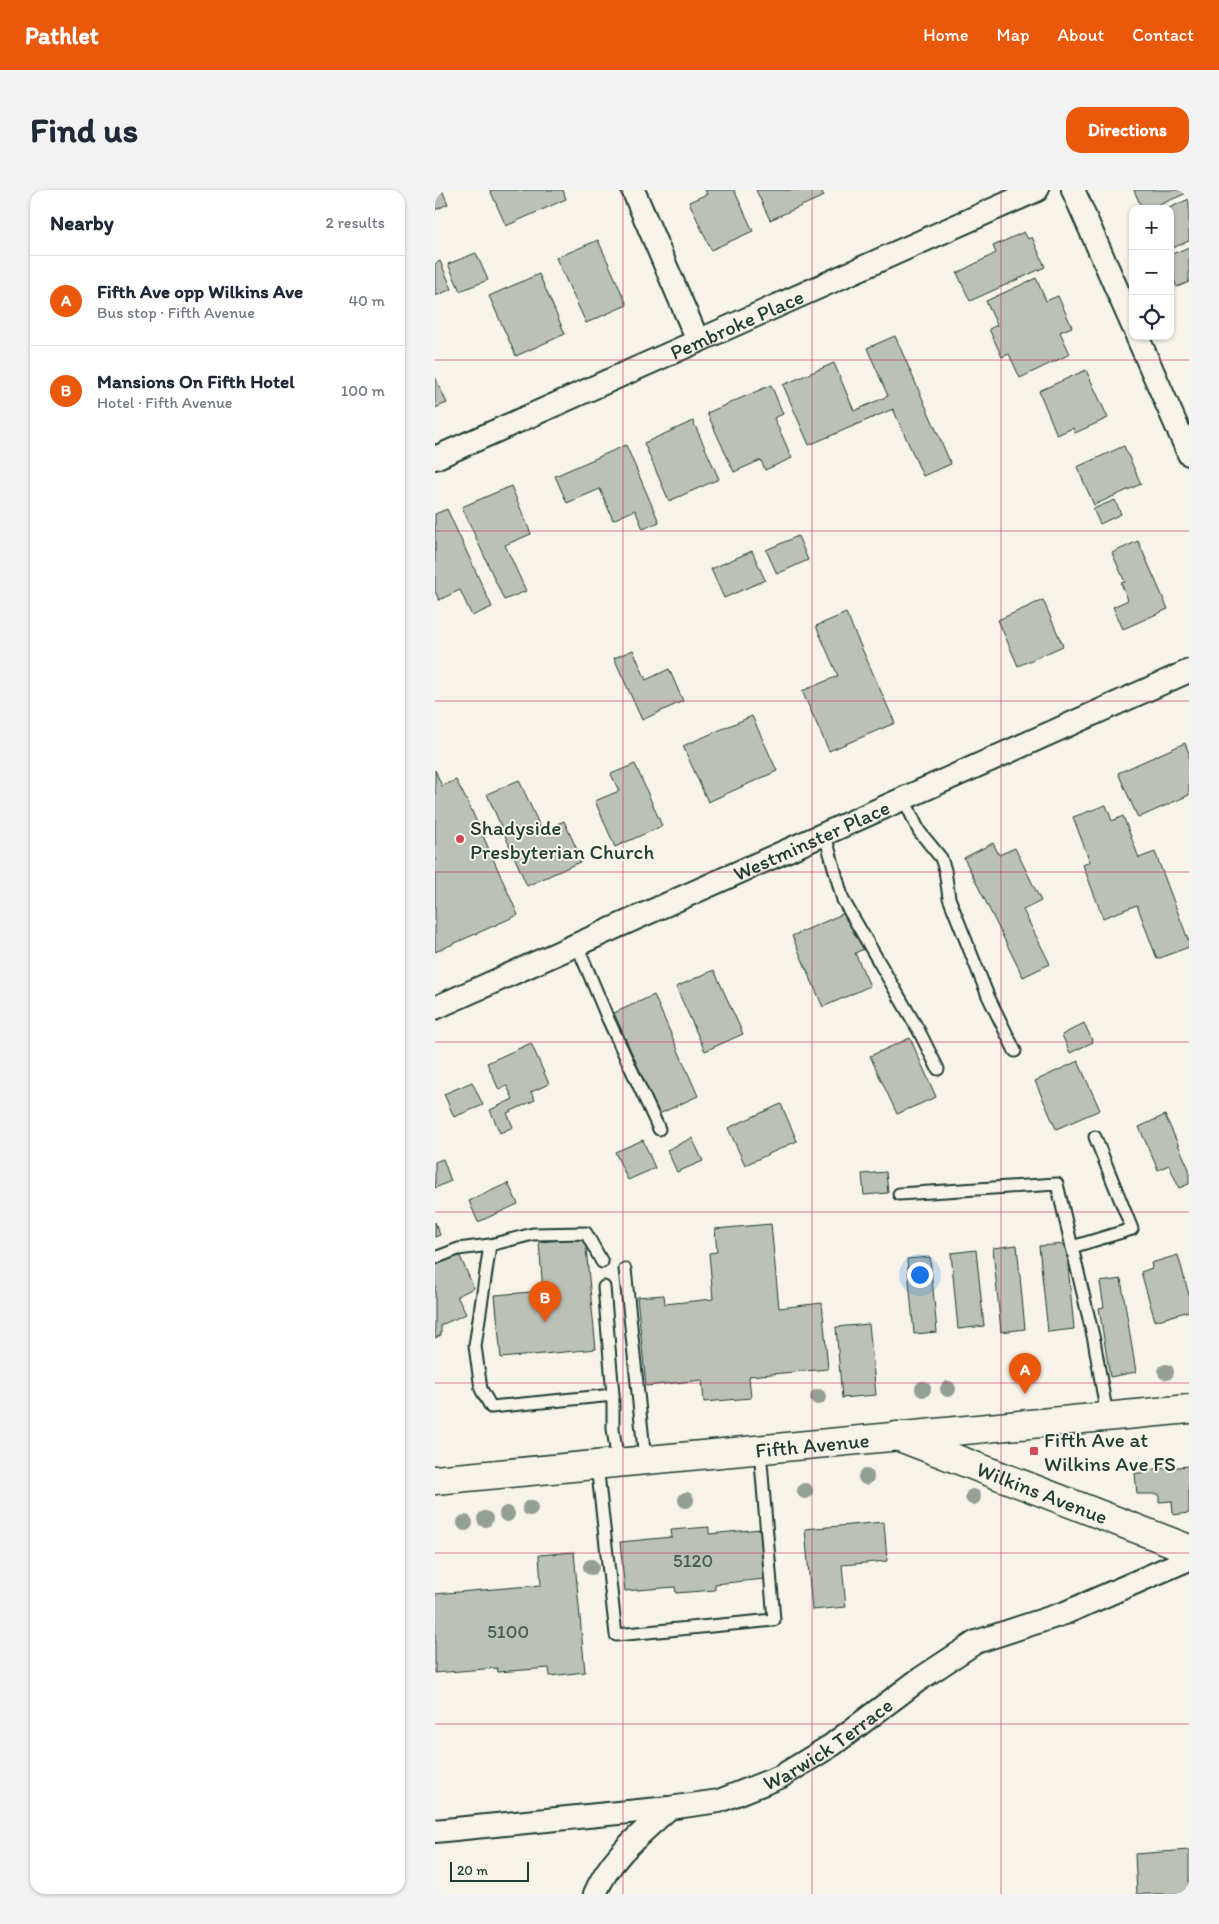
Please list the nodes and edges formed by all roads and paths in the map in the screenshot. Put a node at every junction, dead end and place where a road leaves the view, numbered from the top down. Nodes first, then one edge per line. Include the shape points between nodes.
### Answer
1 (633, 190) edge
2 (1037, 190) edge
3 (1073, 190) edge
4 (1129, 317) edge
5 (1139, 340) edge
6 (698, 341) junction
7 (1189, 454) edge
8 (435, 458) edge
9 (1189, 671) edge
10 (904, 799) junction
11 (825, 834) junction
12 (577, 945) junction
13 (435, 1008) edge
14 (1015, 1051) dead end
15 (938, 1069) dead end
16 (659, 1129) dead end
17 (1095, 1137) dead end
18 (899, 1194) dead end
19 (490, 1244) junction
20 (1073, 1247) junction
21 (435, 1258) edge
22 (602, 1262) dead end
23 (625, 1269) dead end
24 (604, 1287) dead end
25 (613, 1395) junction
26 (1189, 1409) edge
27 (1107, 1416) junction
28 (897, 1436) junction
29 (760, 1450) junction
30 (645, 1460) junction
31 (608, 1464) junction
32 (435, 1480) edge
33 (1189, 1549) edge
34 (1189, 1559) edge
35 (669, 1808) junction
36 (435, 1831) edge
37 (595, 1894) edge

1 - 6 street
2 - 6 street, Pembroke Place
3 - 4 street
5 - 7 street
6 - 8 street, Pembroke Place
9 - 10 street, Westminster Place
10 - 11 street, Westminster Place
10 - 14 lane via 919,832 941,858 949,898 988,996
11 - 12 street, Westminster Place
11 - 15 lane via 843,900
12 - 13 street, Westminster Place
12 - 16 lane
17 - 20 lane via 1132,1229
18 - 20 lane via 1057,1184
19 - 21 lane via 458,1249
19 - 22 lane via 533,1234 586,1233
19 - 25 lane via 475,1346 481,1390 491,1407
20 - 27 lane
23 - 30 lane
24 - 25 lane
25 - 31 lane via 613,1430
26 - 27 main road, Fifth Avenue
27 - 28 main road, Fifth Avenue
28 - 29 main road, Fifth Avenue
28 - 33 main road, Wilkins Avenue
29 - 30 main road, Fifth Avenue
29 - 31 lane via 774,1620 616,1635
30 - 31 main road, Fifth Avenue
31 - 32 main road, Fifth Avenue
34 - 35 street, Warwick Terrace via 1065,1613 976,1642 917,1681 832,1745 780,1777 719,1801
35 - 36 street, Warwick Terrace
35 - 37 street via 618,1855

